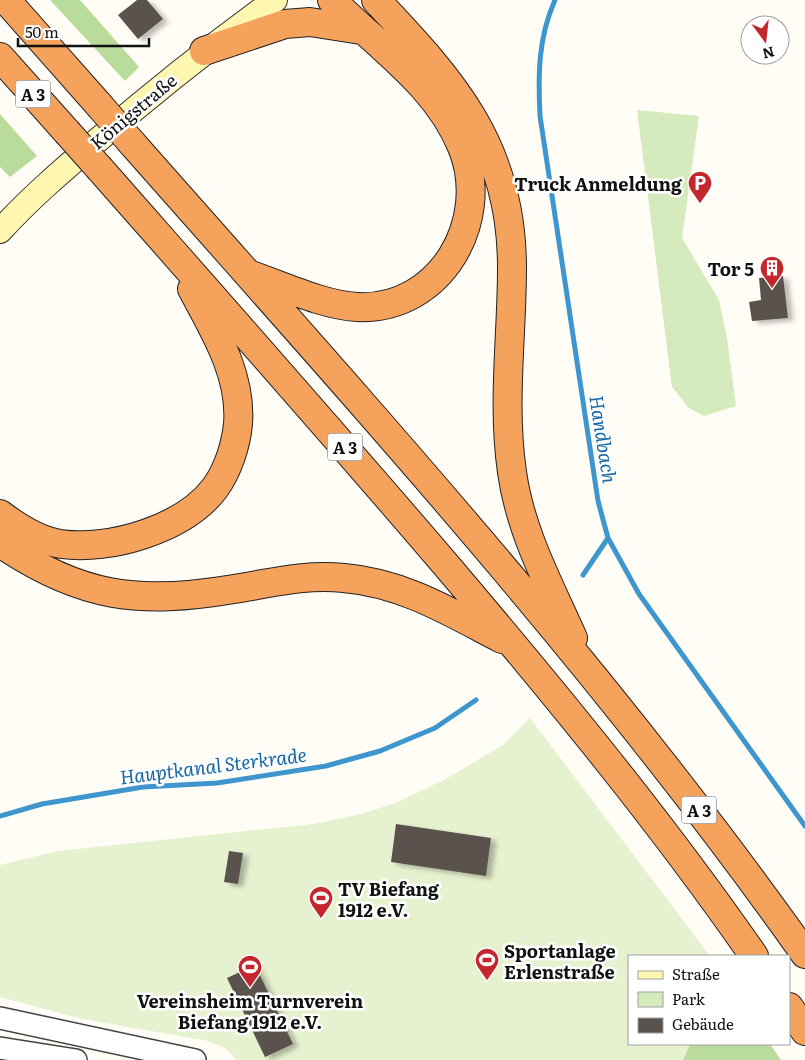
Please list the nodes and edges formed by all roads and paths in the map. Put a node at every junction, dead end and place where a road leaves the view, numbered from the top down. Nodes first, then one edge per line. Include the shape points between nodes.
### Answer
1 (6, 0) edge
2 (275, 0) edge
3 (332, 0) edge
4 (376, 0) edge
5 (361, 30) junction
6 (204, 51) junction
7 (0, 57) edge
8 (0, 231) edge
9 (173, 252) junction
10 (247, 273) junction
11 (0, 514) edge
12 (0, 543) edge
13 (514, 646) junction
14 (587, 669) junction
15 (805, 954) edge
16 (753, 955) edge
17 (790, 1008) edge
18 (0, 1018) edge
19 (805, 1030) edge
20 (0, 1048) edge
21 (76, 1060) edge
22 (194, 1060) edge

1 - 10 highway, A 3, bridge
2 - 6 main road, Königstraße
3 - 5 highway
4 - 14 highway via 430,57 457,92 480,128 496,167 504,193 511,243 508,390 513,480 535,554
5 - 6 highway via 310,22 284,24
5 - 10 highway via 395,58 426,91 462,146 472,194 468,222 459,245 433,279 410,295 380,305 336,304
6 - 8 main road, Königstraße via 57,175
7 - 9 highway, A 3, bridge
9 - 11 highway via 220,342 237,394 236,437 215,488 168,524 144,535 88,546 59,544 31,534
9 - 13 highway, A 3
10 - 14 highway, A 3 via 387,431
12 - 13 highway via 28,562 67,581 94,590 130,596 176,597 321,577 362,580 417,595
13 - 16 highway, A 3 via 711,894
14 - 15 highway, A 3 via 747,873
17 - 19 highway
18 - 22 street
20 - 21 street

